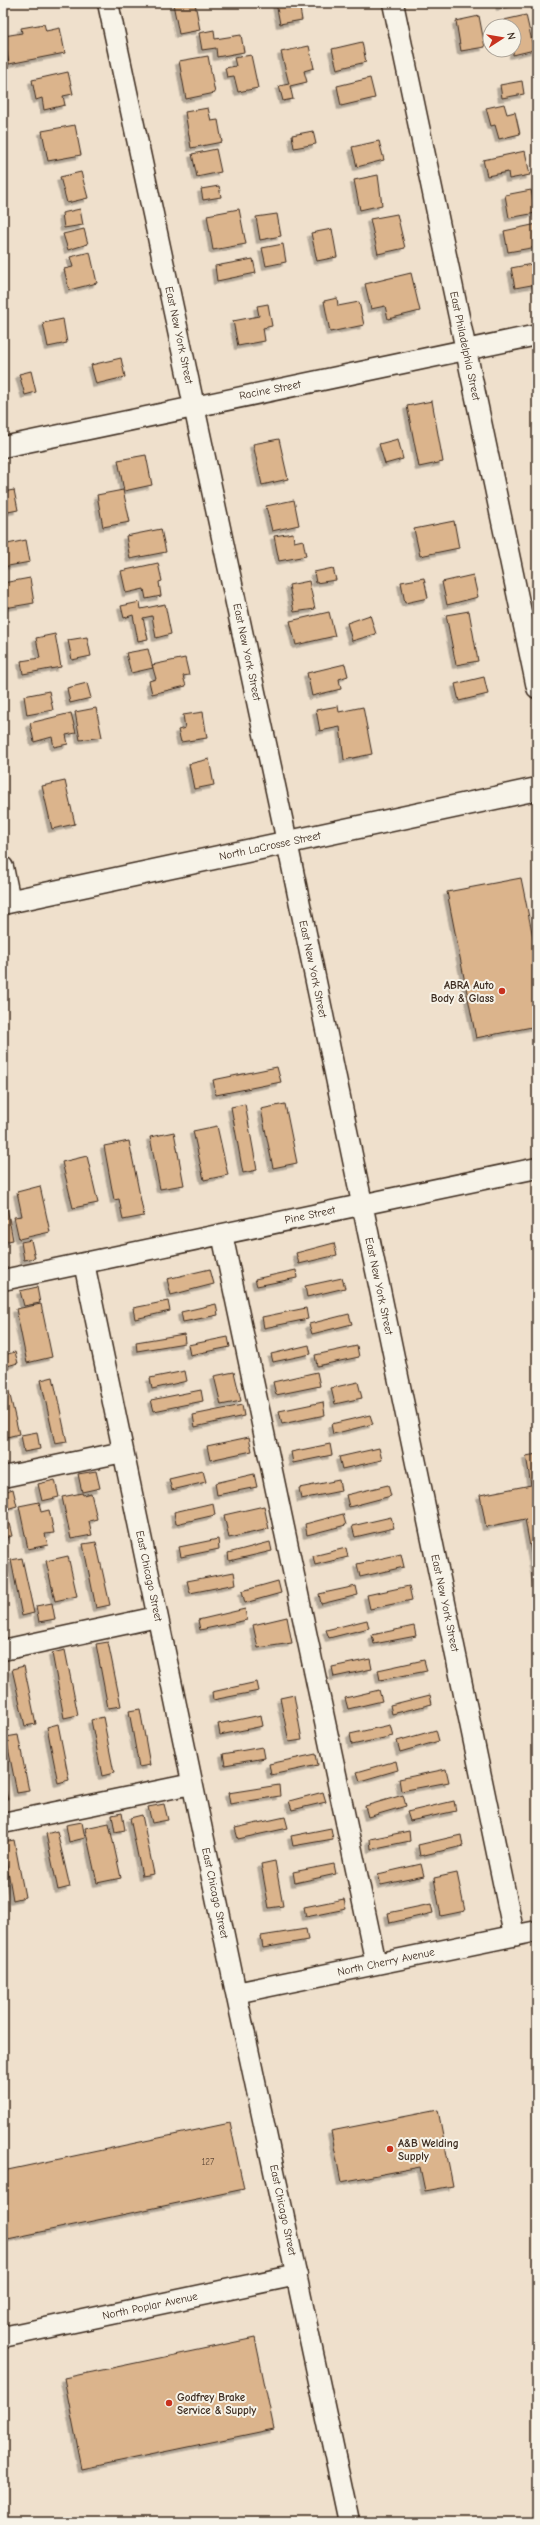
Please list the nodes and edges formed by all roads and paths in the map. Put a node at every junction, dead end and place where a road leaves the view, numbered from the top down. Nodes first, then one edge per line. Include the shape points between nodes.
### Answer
1 (108, 3) edge
2 (393, 3) edge
3 (537, 336) edge
4 (466, 350) junction
5 (194, 405) junction
6 (3, 447) edge
7 (537, 688) edge
8 (537, 789) edge
9 (287, 842) junction
10 (3, 867) edge
11 (7, 902) edge
12 (537, 1168) edge
13 (362, 1204) junction
14 (222, 1234) junction
15 (84, 1263) junction
16 (3, 1280) edge
17 (123, 1452) junction
18 (3, 1477) edge
19 (157, 1617) junction
20 (3, 1650) edge
21 (192, 1784) junction
22 (3, 1823) edge
23 (537, 1931) edge
24 (514, 1935) junction
25 (376, 1964) junction
26 (236, 1993) junction
27 (297, 2275) junction
28 (3, 2337) edge
29 (349, 2522) edge

1 - 5 street, East New York Street
2 - 4 street, East Philadelphia Street
3 - 4 street, Racine Street
4 - 5 street, Racine Street
4 - 7 street, East Philadelphia Street
5 - 6 street, Racine Street
5 - 9 street, East New York Street
8 - 9 main road, North LaCrosse Street
9 - 11 main road, North LaCrosse Street
9 - 13 street, East New York Street
10 - 11 street
12 - 13 street, Pine Street
13 - 14 street, Pine Street
13 - 24 street, East New York Street
14 - 15 street, Pine Street
14 - 25 street
15 - 16 street, Pine Street
15 - 17 street, East Chicago Street
17 - 18 street
17 - 19 street, East Chicago Street
19 - 20 street
19 - 21 street, East Chicago Street
21 - 22 street
21 - 26 street, East Chicago Street
23 - 24 street, North Cherry Avenue
24 - 25 street, North Cherry Avenue
25 - 26 street, North Cherry Avenue
26 - 27 street, East Chicago Street
27 - 28 street, North Poplar Avenue
27 - 29 street, East Chicago Street

